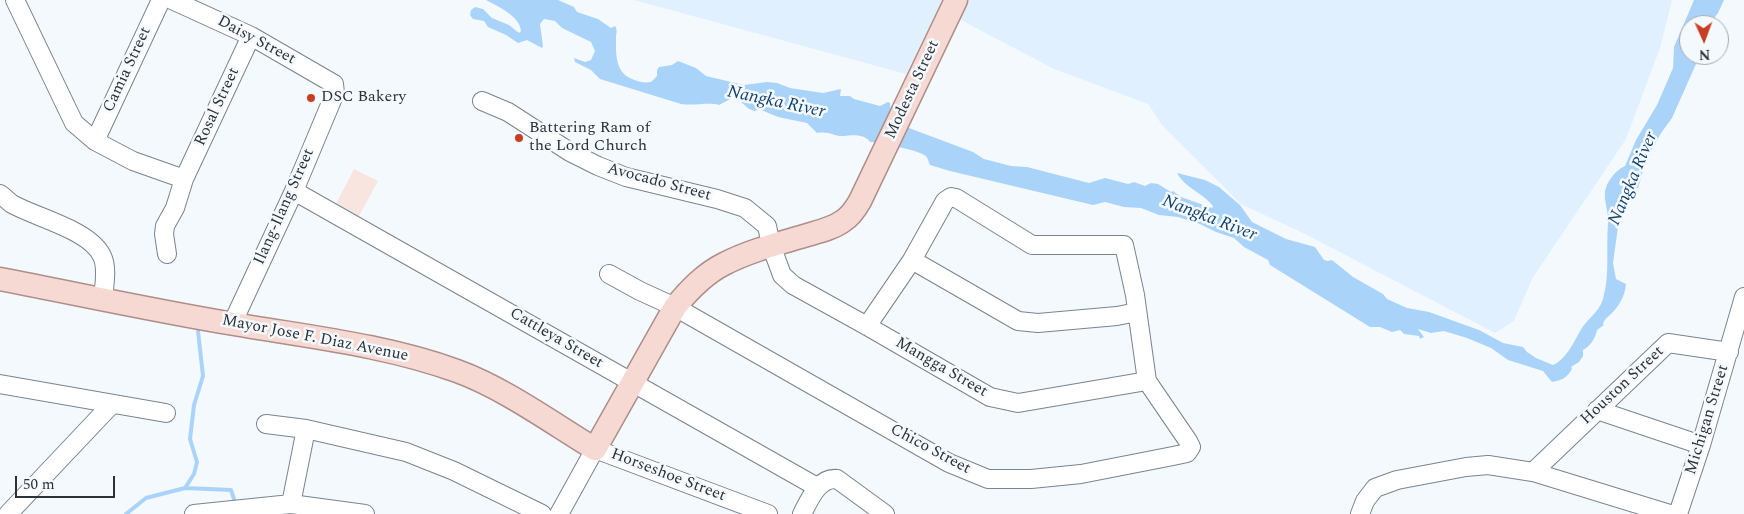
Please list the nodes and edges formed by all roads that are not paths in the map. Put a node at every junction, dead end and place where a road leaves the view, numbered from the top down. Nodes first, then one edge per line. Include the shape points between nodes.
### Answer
1 (15, 0) edge
2 (161, 0) edge
3 (172, 0) edge
4 (956, 0) edge
5 (251, 36) junction
6 (335, 88) joint
7 (482, 100) dead end
8 (95, 141) junction
9 (184, 178) junction
10 (294, 191) junction
11 (0, 194) edge
12 (771, 246) junction
13 (167, 254) dead end
14 (912, 260) junction
15 (609, 274) dead end
16 (0, 279) edge
17 (1744, 297) edge
18 (103, 298) junction
19 (675, 307) junction
20 (1137, 312) junction
21 (232, 324) junction
22 (867, 326) junction
23 (1729, 352) junction
24 (1147, 381) junction
25 (634, 383) junction
26 (0, 384) edge
27 (112, 404) junction
28 (1597, 410) junction
29 (166, 413) dead end
30 (266, 424) dead end
31 (306, 429) junction
32 (1701, 445) junction
33 (595, 449) junction
34 (1533, 472) junction
35 (817, 488) junction
36 (288, 507) edge
37 (745, 510) edge
38 (8, 514) edge
39 (194, 514) edge
40 (365, 514) edge
41 (542, 514) edge
42 (559, 514) edge
43 (768, 514) edge
44 (802, 514) edge
45 (885, 514) edge
46 (1360, 514) edge
47 (1670, 514) edge
48 (1678, 514) edge

1 - 8 street via 74,123
2 - 8 street, Camia Street
3 - 5 street, Daisy Street
4 - 12 main road, Modesta Street via 860,201 844,221
5 - 6 street, Daisy Street via 334,84
5 - 9 street, Rosal Street
6 - 10 street, Ilang-Ilang Street
7 - 12 street, Avocado Street via 598,166 626,177 745,208 767,226
8 - 9 street via 133,161
9 - 13 street, Rosal Street via 175,208 165,226
10 - 21 street, Ilang-Ilang Street
10 - 25 street, Cattleya Street
11 - 18 street via 12,204 94,243 103,256 105,267
12 - 19 main road via 723,264 704,276
12 - 22 street, Mangga Street via 782,275 793,285
14 - 20 street via 1018,321 1038,323
14 - 20 street via 945,200 951,196 1032,244 1124,245
14 - 22 street
15 - 19 street
16 - 18 main road, Mayor Jose F. Diaz Avenue
17 - 23 street, Michigan Street
18 - 21 main road, Mayor Jose F. Diaz Avenue
19 - 24 street, Chico Street via 949,462 988,479 1081,474 1186,453 1191,447 1188,441
19 - 25 main road
20 - 24 street
21 - 33 main road, Mayor Jose F. Diaz Avenue via 369,346 457,371 484,383
22 - 24 street, Mangga Street via 990,397 1006,401 1018,403
23 - 28 street, Houston Street via 1668,343
23 - 32 street, Michigan Street
25 - 33 main road
25 - 35 street, Cattleya Street
26 - 27 street
27 - 29 street
27 - 38 street
28 - 32 street
28 - 34 street, Houston Street
30 - 31 street
31 - 36 street
31 - 41 street via 406,452 454,471
32 - 48 street, Michigan Street
33 - 37 street, Horseshoe Street
33 - 42 street
34 - 46 street via 1488,465 1397,480 1375,488 1364,501
34 - 47 street
35 - 44 street
35 - 45 street via 828,480 837,479
36 - 39 street
36 - 40 street
37 - 43 street, Horseshoe Street

